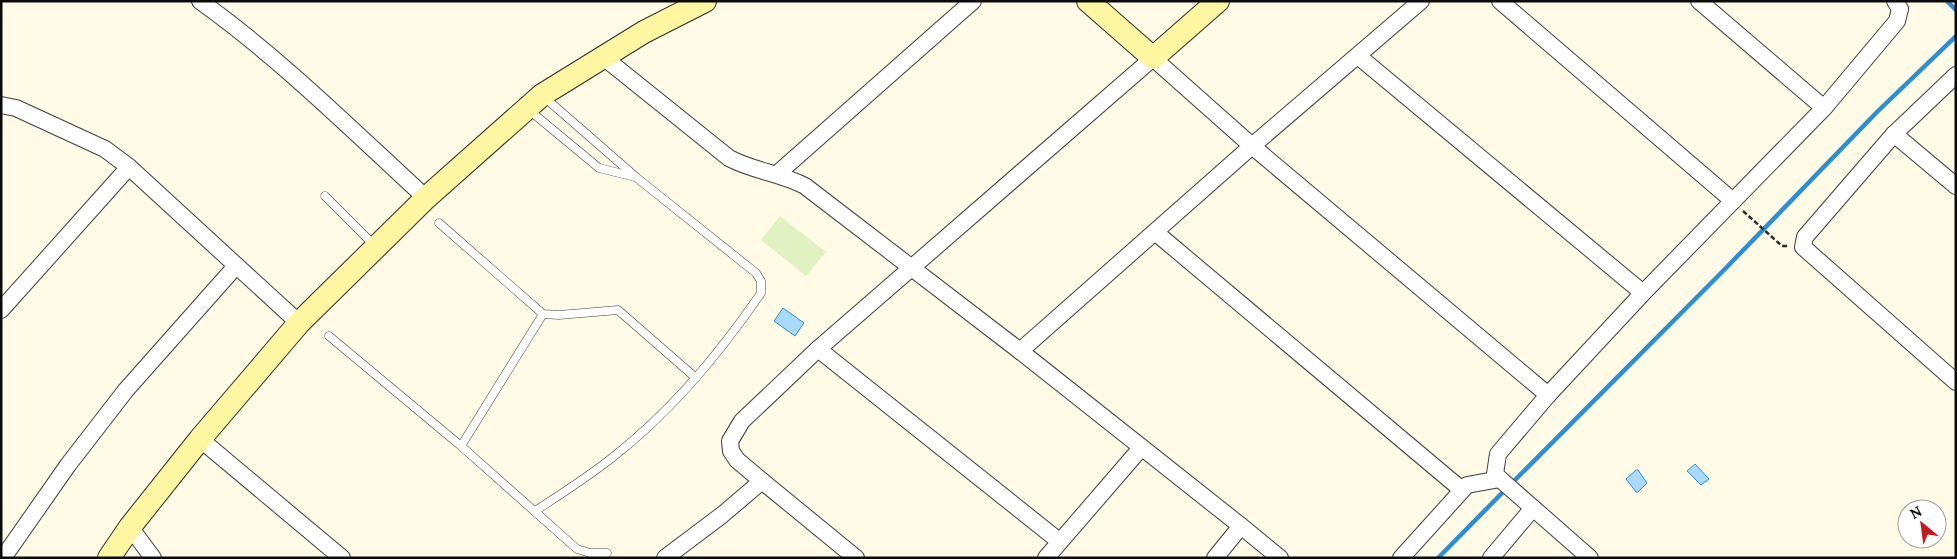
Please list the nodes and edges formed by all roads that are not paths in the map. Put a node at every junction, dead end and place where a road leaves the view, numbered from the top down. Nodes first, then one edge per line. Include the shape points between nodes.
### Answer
1 (200, 1) edge
2 (705, 1) edge
3 (973, 1) edge
4 (1088, 1) edge
5 (1218, 1) edge
6 (1421, 1) edge
7 (1500, 1) edge
8 (1699, 1) edge
9 (1895, 1) edge
10 (602, 56) junction
11 (1358, 56) junction
12 (1154, 58) junction
13 (1956, 75) edge
14 (535, 102) junction
15 (1, 105) edge
16 (1824, 108) junction
17 (1894, 134) junction
18 (1252, 146) junction
19 (130, 167) junction
20 (777, 174) junction
21 (637, 178) junction
22 (1956, 186) edge
23 (325, 196) dead end
24 (426, 198) junction
25 (1733, 202) junction
26 (439, 223) dead end
27 (1155, 232) junction
28 (375, 246) junction
29 (236, 266) junction
30 (910, 268) junction
31 (1643, 293) junction
32 (1, 310) edge
33 (543, 314) junction
34 (299, 323) junction
35 (330, 336) dead end
36 (818, 350) junction
37 (1020, 351) junction
38 (696, 378) junction
39 (1956, 382) edge
40 (1548, 395) junction
41 (200, 438) junction
42 (461, 446) junction
43 (1141, 448) junction
44 (762, 481) junction
45 (1503, 482) junction
46 (1462, 490) junction
47 (1527, 504) junction
48 (535, 511) junction
49 (1241, 526) junction
50 (130, 527) junction
51 (1058, 542) junction
52 (607, 552) dead end
53 (3, 558) edge
54 (110, 558) edge
55 (153, 558) edge
56 (342, 558) edge
57 (665, 558) edge
58 (856, 558) edge
59 (1046, 558) edge
60 (1215, 558) edge
61 (1280, 558) edge
62 (1401, 558) edge
63 (1491, 558) edge
64 (1590, 558) edge

1 - 24 street via 298,82
2 - 10 street
3 - 20 street
4 - 12 street
5 - 12 street
6 - 11 street
7 - 25 street
8 - 16 street
9 - 16 street via 1900,9 1897,21
10 - 14 street
10 - 20 street via 729,158
11 - 18 street
11 - 31 street
12 - 18 street
12 - 30 street
13 - 17 street
14 - 21 lane
14 - 21 lane via 564,142 599,168
14 - 24 street
15 - 19 street via 16,108 105,148
16 - 25 street
17 - 22 street
17 - 39 street via 1805,238 1803,247
18 - 27 street
18 - 40 street
19 - 29 street
19 - 32 street
20 - 30 street via 805,186
21 - 38 lane via 756,273 761,281 761,293 736,330
23 - 28 lane
24 - 28 street
25 - 31 street
26 - 33 lane
27 - 37 street
27 - 46 street
28 - 34 street
29 - 34 street
29 - 53 street via 126,390
30 - 36 street
30 - 37 street
31 - 40 street
33 - 38 lane via 618,310
33 - 42 lane
34 - 41 street
35 - 42 lane
36 - 44 street via 742,421 732,436 731,451 737,460
36 - 51 street
37 - 43 street
38 - 48 lane via 614,456
40 - 45 street via 1498,454 1496,474
41 - 50 street
41 - 56 street
42 - 48 lane
43 - 49 street
43 - 51 street
44 - 57 street
44 - 58 street
45 - 46 street via 1478,482
45 - 47 street
46 - 62 street
47 - 63 street
47 - 64 street
48 - 52 lane via 577,549 590,553
49 - 60 street
49 - 61 street
50 - 54 street
50 - 55 street
51 - 59 street

